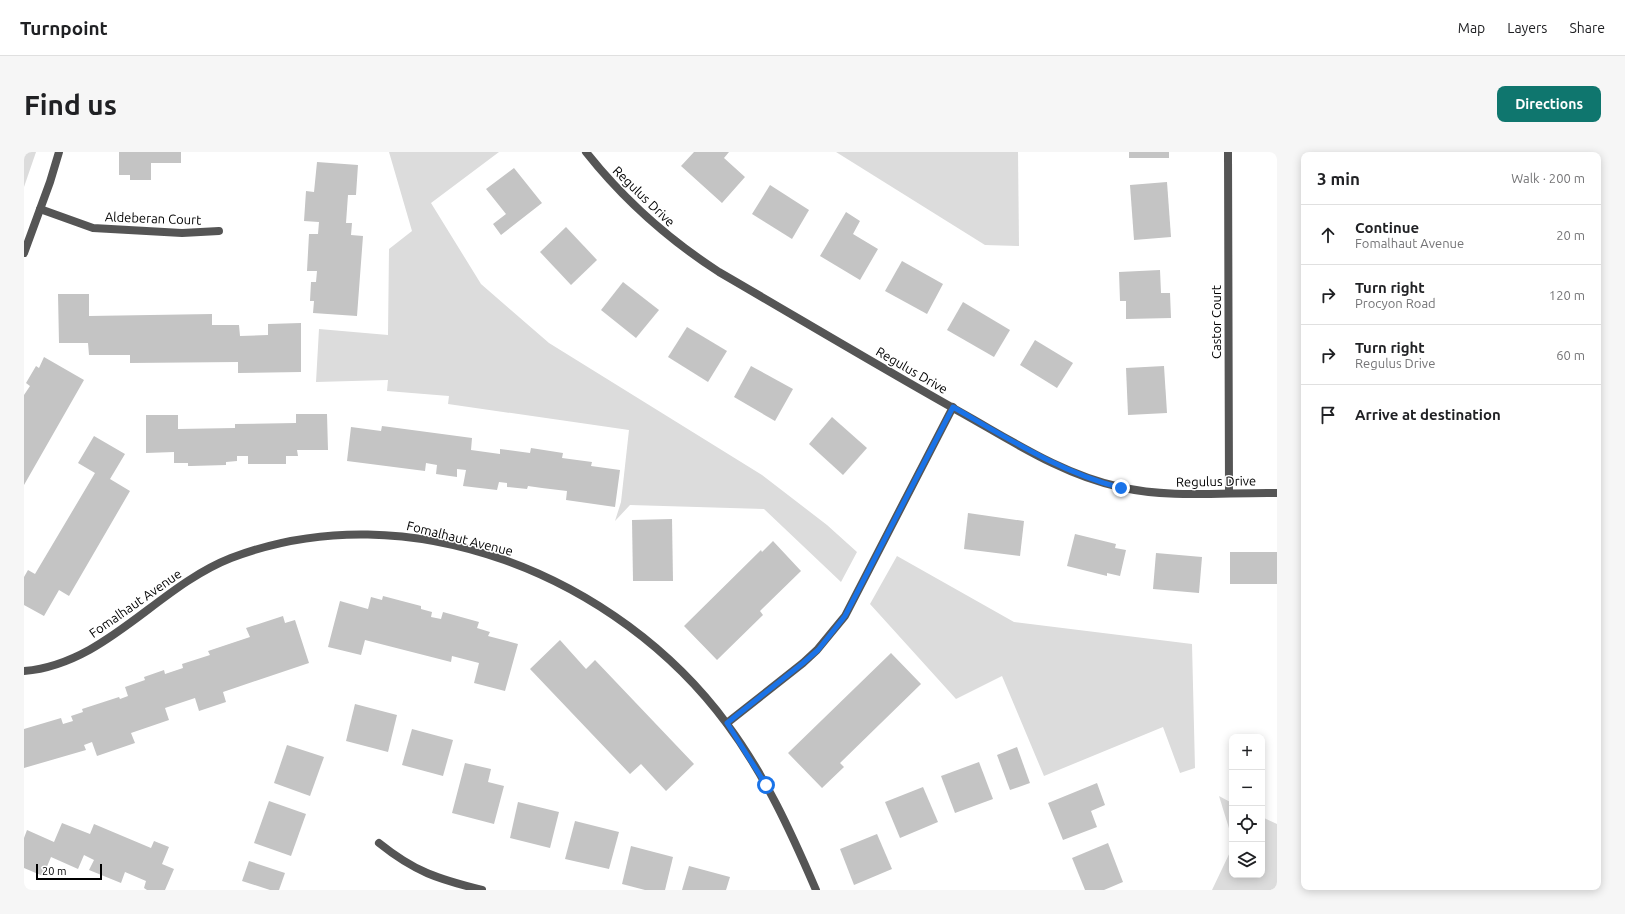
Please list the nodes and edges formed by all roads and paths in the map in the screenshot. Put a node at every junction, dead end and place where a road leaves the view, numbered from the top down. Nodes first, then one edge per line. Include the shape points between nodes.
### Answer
1 (58, 152) edge
2 (586, 152) edge
3 (1228, 152) edge
4 (40, 209) junction
5 (219, 231) dead end
6 (24, 253) edge
7 (953, 407) junction
8 (1229, 492) junction
9 (1277, 492) edge
10 (24, 671) edge
11 (727, 723) junction
12 (379, 844) dead end
13 (482, 890) edge
14 (816, 890) edge

1 - 4 street
2 - 7 street, Regulus Drive via 621,193 687,251
3 - 8 street, Castor Court
4 - 5 street, Aldeberan Court via 93,228 182,233
4 - 6 street
7 - 8 street, Regulus Drive via 1046,459 1104,483 1163,493
7 - 11 street via 845,616 813,654
8 - 9 street, Regulus Drive
10 - 11 street, Fomalhaut Avenue via 40,670 64,663 84,653 102,643 184,583 232,558 305,538 387,534 478,552 548,576 610,612 638,634 692,683
11 - 14 street, Fomalhaut Avenue via 786,821
12 - 13 street via 402,862 428,874

